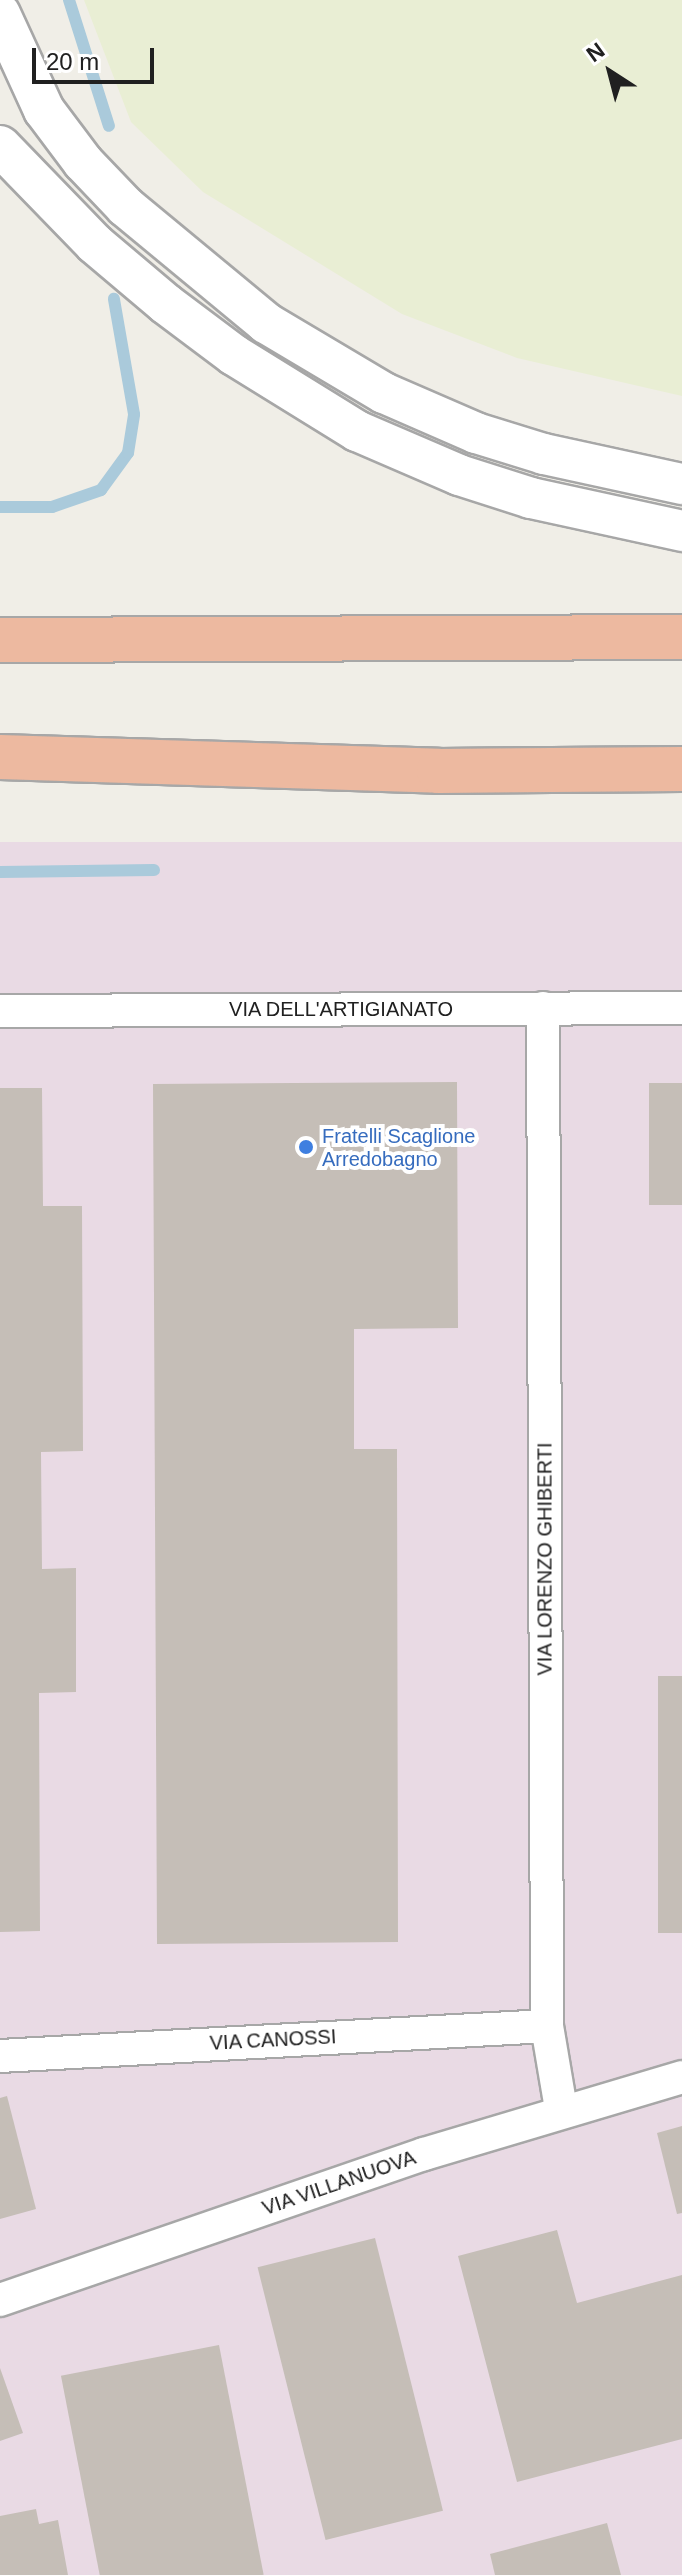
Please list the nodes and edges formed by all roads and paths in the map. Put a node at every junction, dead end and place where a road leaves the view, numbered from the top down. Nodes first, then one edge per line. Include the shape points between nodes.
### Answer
1 (0, 14) edge
2 (0, 146) edge
3 (682, 484) edge
4 (682, 531) edge
5 (682, 637) edge
6 (0, 640) edge
7 (0, 757) edge
8 (682, 769) edge
9 (543, 1008) junction
10 (682, 1008) edge
11 (0, 1011) edge
12 (547, 2026) junction
13 (0, 2056) edge
14 (682, 2077) edge
15 (561, 2109) junction
16 (0, 2300) edge

1 - 3 street via 44,110 83,162 126,207 266,323 384,393 476,433 544,454
2 - 4 street via 95,244 166,304 234,355 357,431 459,475 531,498
5 - 6 highway
7 - 8 highway via 439,771
9 - 10 street, VIA DELL'ARTIGIANATO
9 - 11 street, VIA DELL'ARTIGIANATO
9 - 12 street, VIA LORENZO GHIBERTI
12 - 13 street, VIA CANOSSI
12 - 15 street, VIA LORENZO GHIBERTI
14 - 15 street, VIA VILLANUOVA
15 - 16 street, VIA VILLANUOVA

